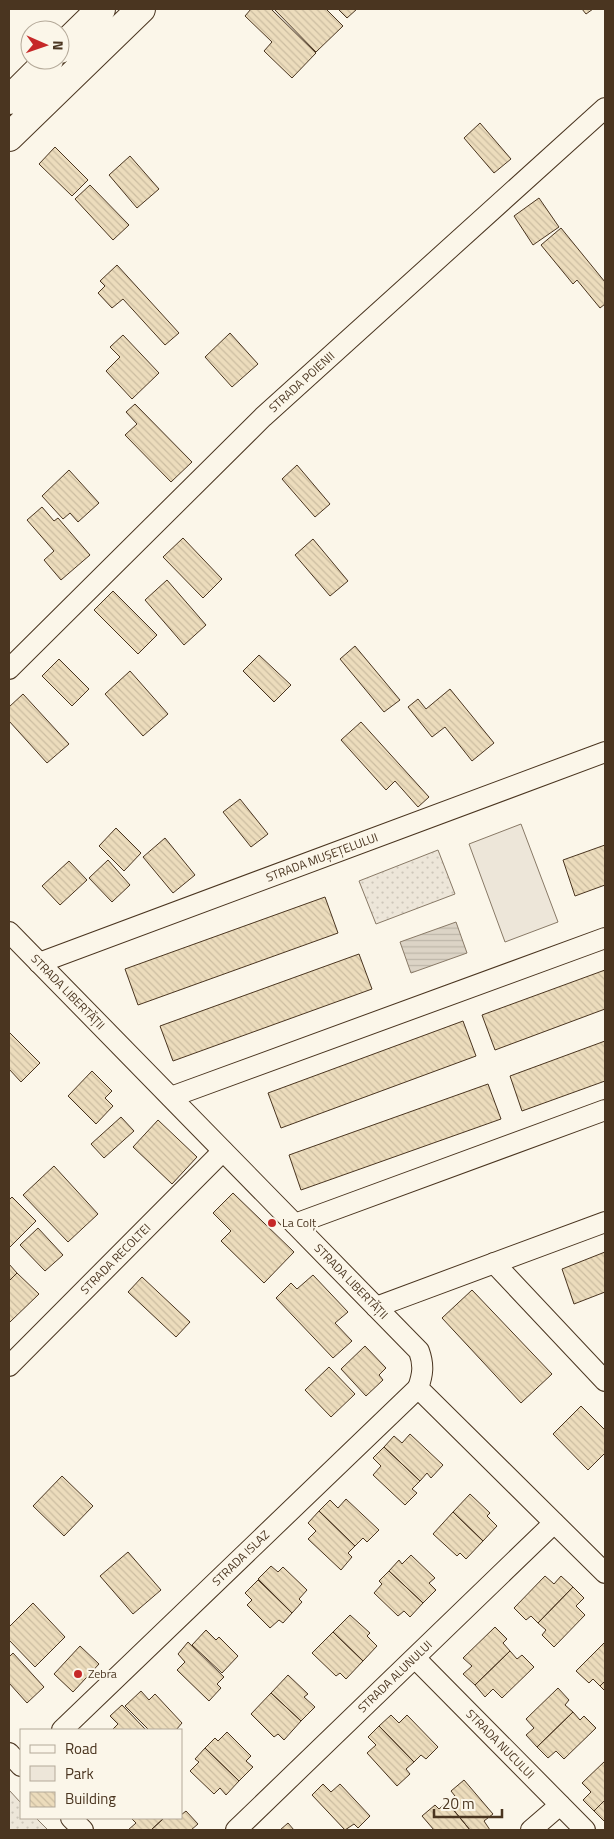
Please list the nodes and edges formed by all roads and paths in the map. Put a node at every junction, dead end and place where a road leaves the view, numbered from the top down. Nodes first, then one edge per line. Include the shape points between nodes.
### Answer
1 (101, 9) edge
2 (141, 9) edge
3 (70, 39) edge
4 (39, 70) edge
5 (9, 100) edge
6 (605, 108) edge
7 (9, 137) edge
8 (9, 669) edge
9 (605, 752) edge
10 (605, 938) edge
11 (12, 941) edge
12 (39, 963) junction
13 (171, 1098) junction
14 (605, 1110) edge
15 (223, 1151) junction
16 (605, 1222) edge
17 (295, 1224) junction
18 (494, 1263) junction
19 (376, 1307) junction
20 (9, 1366) edge
21 (605, 1381) edge
22 (418, 1388) junction
23 (554, 1523) junction
24 (605, 1573) edge
25 (415, 1658) junction
26 (63, 1729) edge
27 (9, 1753) edge
28 (20, 1765) edge
29 (560, 1805) junction
30 (72, 1819) edge
31 (83, 1830) edge
32 (236, 1830) edge
33 (531, 1830) edge
34 (585, 1830) edge

1 - 3 main road
2 - 7 main road
4 - 5 main road
6 - 8 street, STRADA POIENII via 263,417
9 - 12 street, STRADA MUȘEȚELULUI
10 - 13 street
11 - 12 street, STRADA LIBERTĂȚII
12 - 13 street, STRADA LIBERTĂȚII
13 - 15 street, STRADA LIBERTĂȚII
14 - 17 street
15 - 17 street, STRADA LIBERTĂȚII
15 - 20 street, STRADA RECOLTEI
16 - 18 street
17 - 19 street, STRADA LIBERTĂȚII
18 - 19 street
18 - 21 street
19 - 22 street, STRADA LIBERTĂȚII via 419,1351 423,1376
22 - 23 street
22 - 26 street, STRADA ISLAZ
23 - 24 street
23 - 25 street, STRADA ALUNULUI
25 - 29 street, STRADA NUCULUI
25 - 32 street, STRADA ALUNULUI
27 - 28 street
29 - 33 street
29 - 34 street, STRADA NUCULUI
30 - 31 street

